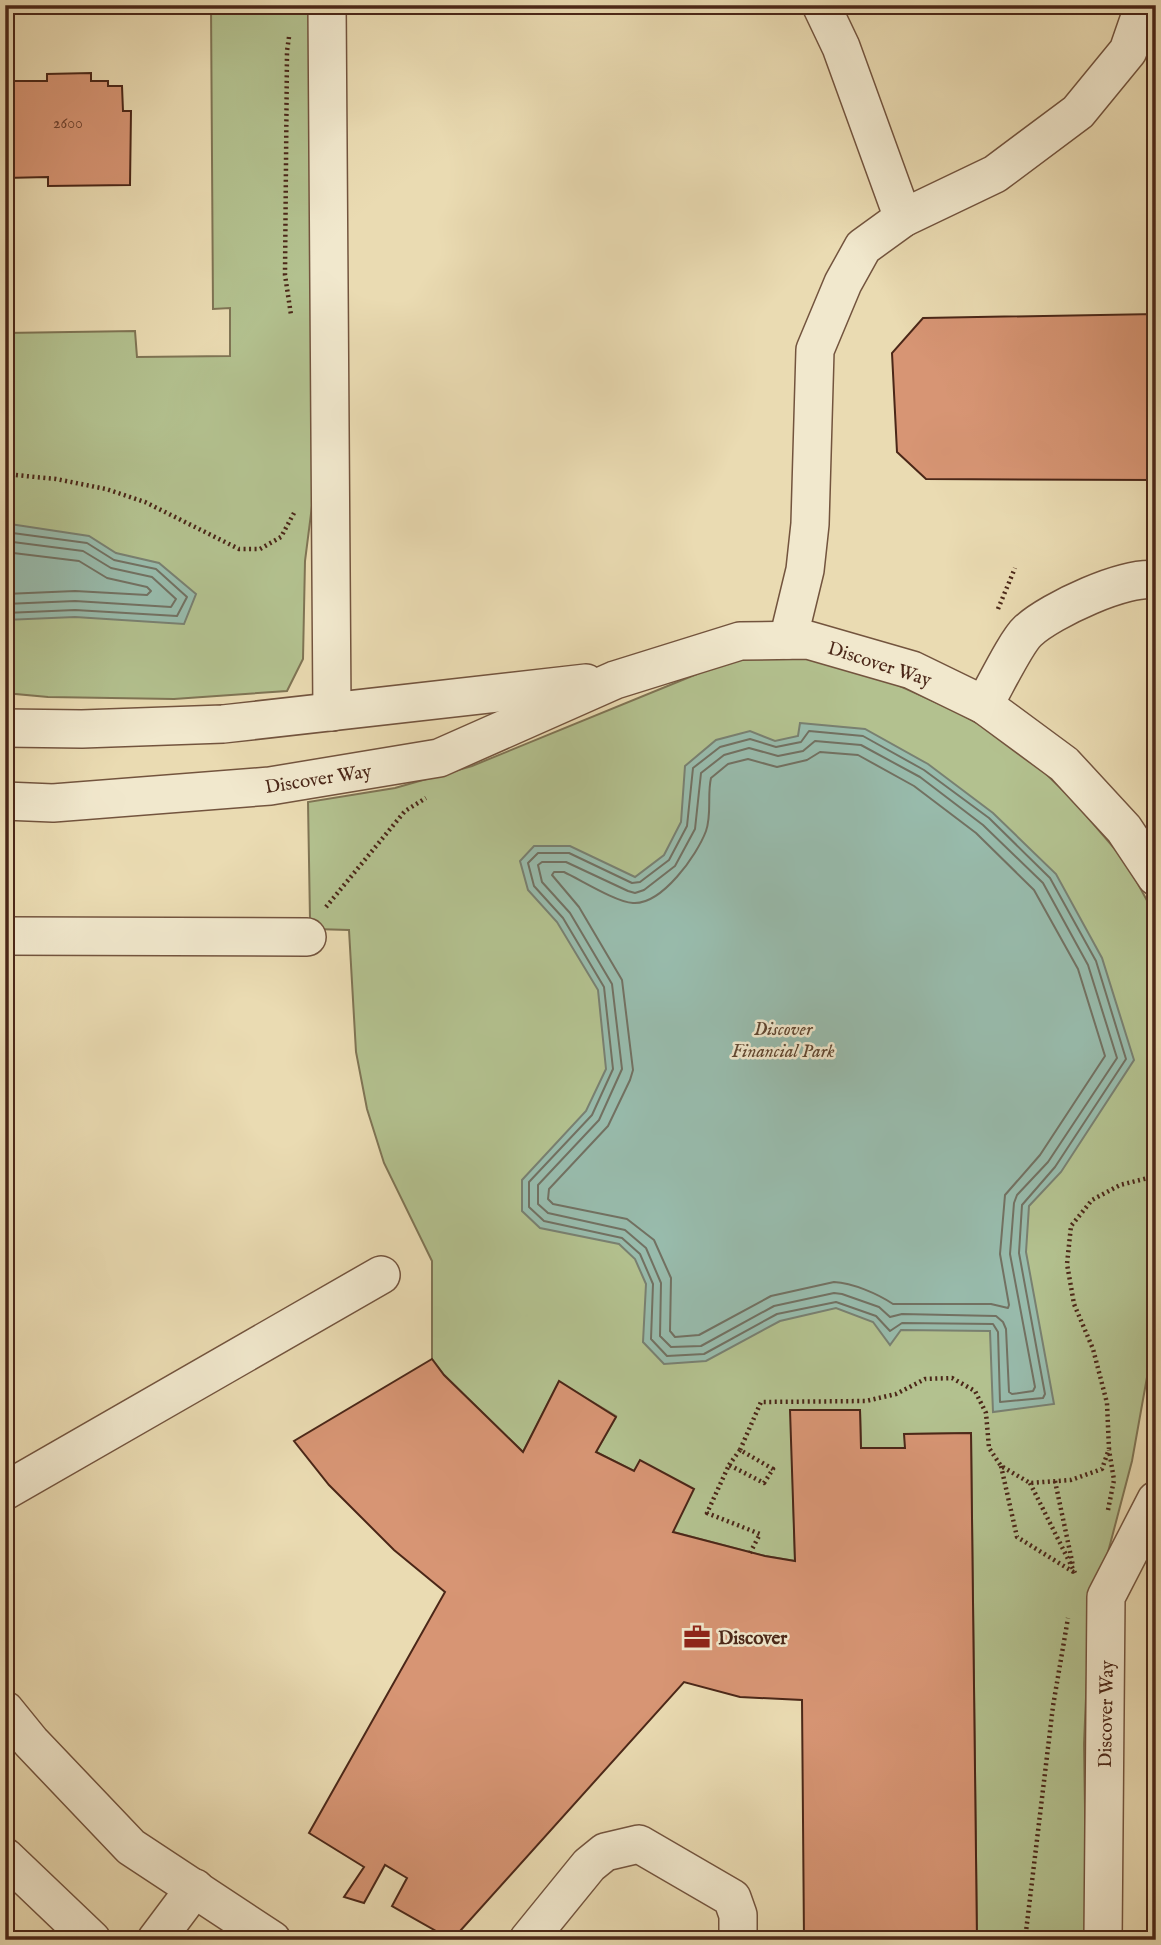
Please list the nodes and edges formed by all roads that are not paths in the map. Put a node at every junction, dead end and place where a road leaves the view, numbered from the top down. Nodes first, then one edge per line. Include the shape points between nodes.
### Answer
1 (327, 5) edge
2 (821, 5) edge
3 (1144, 5) edge
4 (903, 218) junction
5 (1156, 580) edge
6 (788, 640) junction
7 (615, 680) junction
8 (984, 705) junction
9 (332, 712) junction
10 (5, 728) edge
11 (5, 801) edge
12 (1153, 867) edge
13 (314, 925) road end
14 (5, 936) edge
15 (381, 1275) dead end
16 (5, 1491) edge
17 (1156, 1500) edge
18 (5, 1710) edge
19 (5, 1857) edge
20 (195, 1888) junction
21 (92, 1940) edge
22 (156, 1940) edge
23 (272, 1940) edge
24 (528, 1940) edge
25 (738, 1940) edge
26 (1103, 1940) edge

1 - 9 street
2 - 4 street via 841,47
3 - 4 street via 1128,51 1078,112 995,174
4 - 6 street via 863,247 815,350 810,524 805,570
5 - 8 street via 1143,578 1074,601 1027,632
6 - 7 street, Discover Way via 740,641
6 - 8 street, Discover Way via 808,640 912,670
7 - 9 street, Discover Way
7 - 11 street, Discover Way via 439,758 270,786 52,803
8 - 12 street, Discover Way via 1064,764
9 - 10 street, Discover Way via 223,724
13 - 14 street
15 - 16 street
17 - 26 street, Discover Way via 1106,1597
18 - 20 street via 131,1847
19 - 21 street
20 - 22 street
20 - 23 street
24 - 25 street via 589,1865 605,1852 639,1844 732,1898

